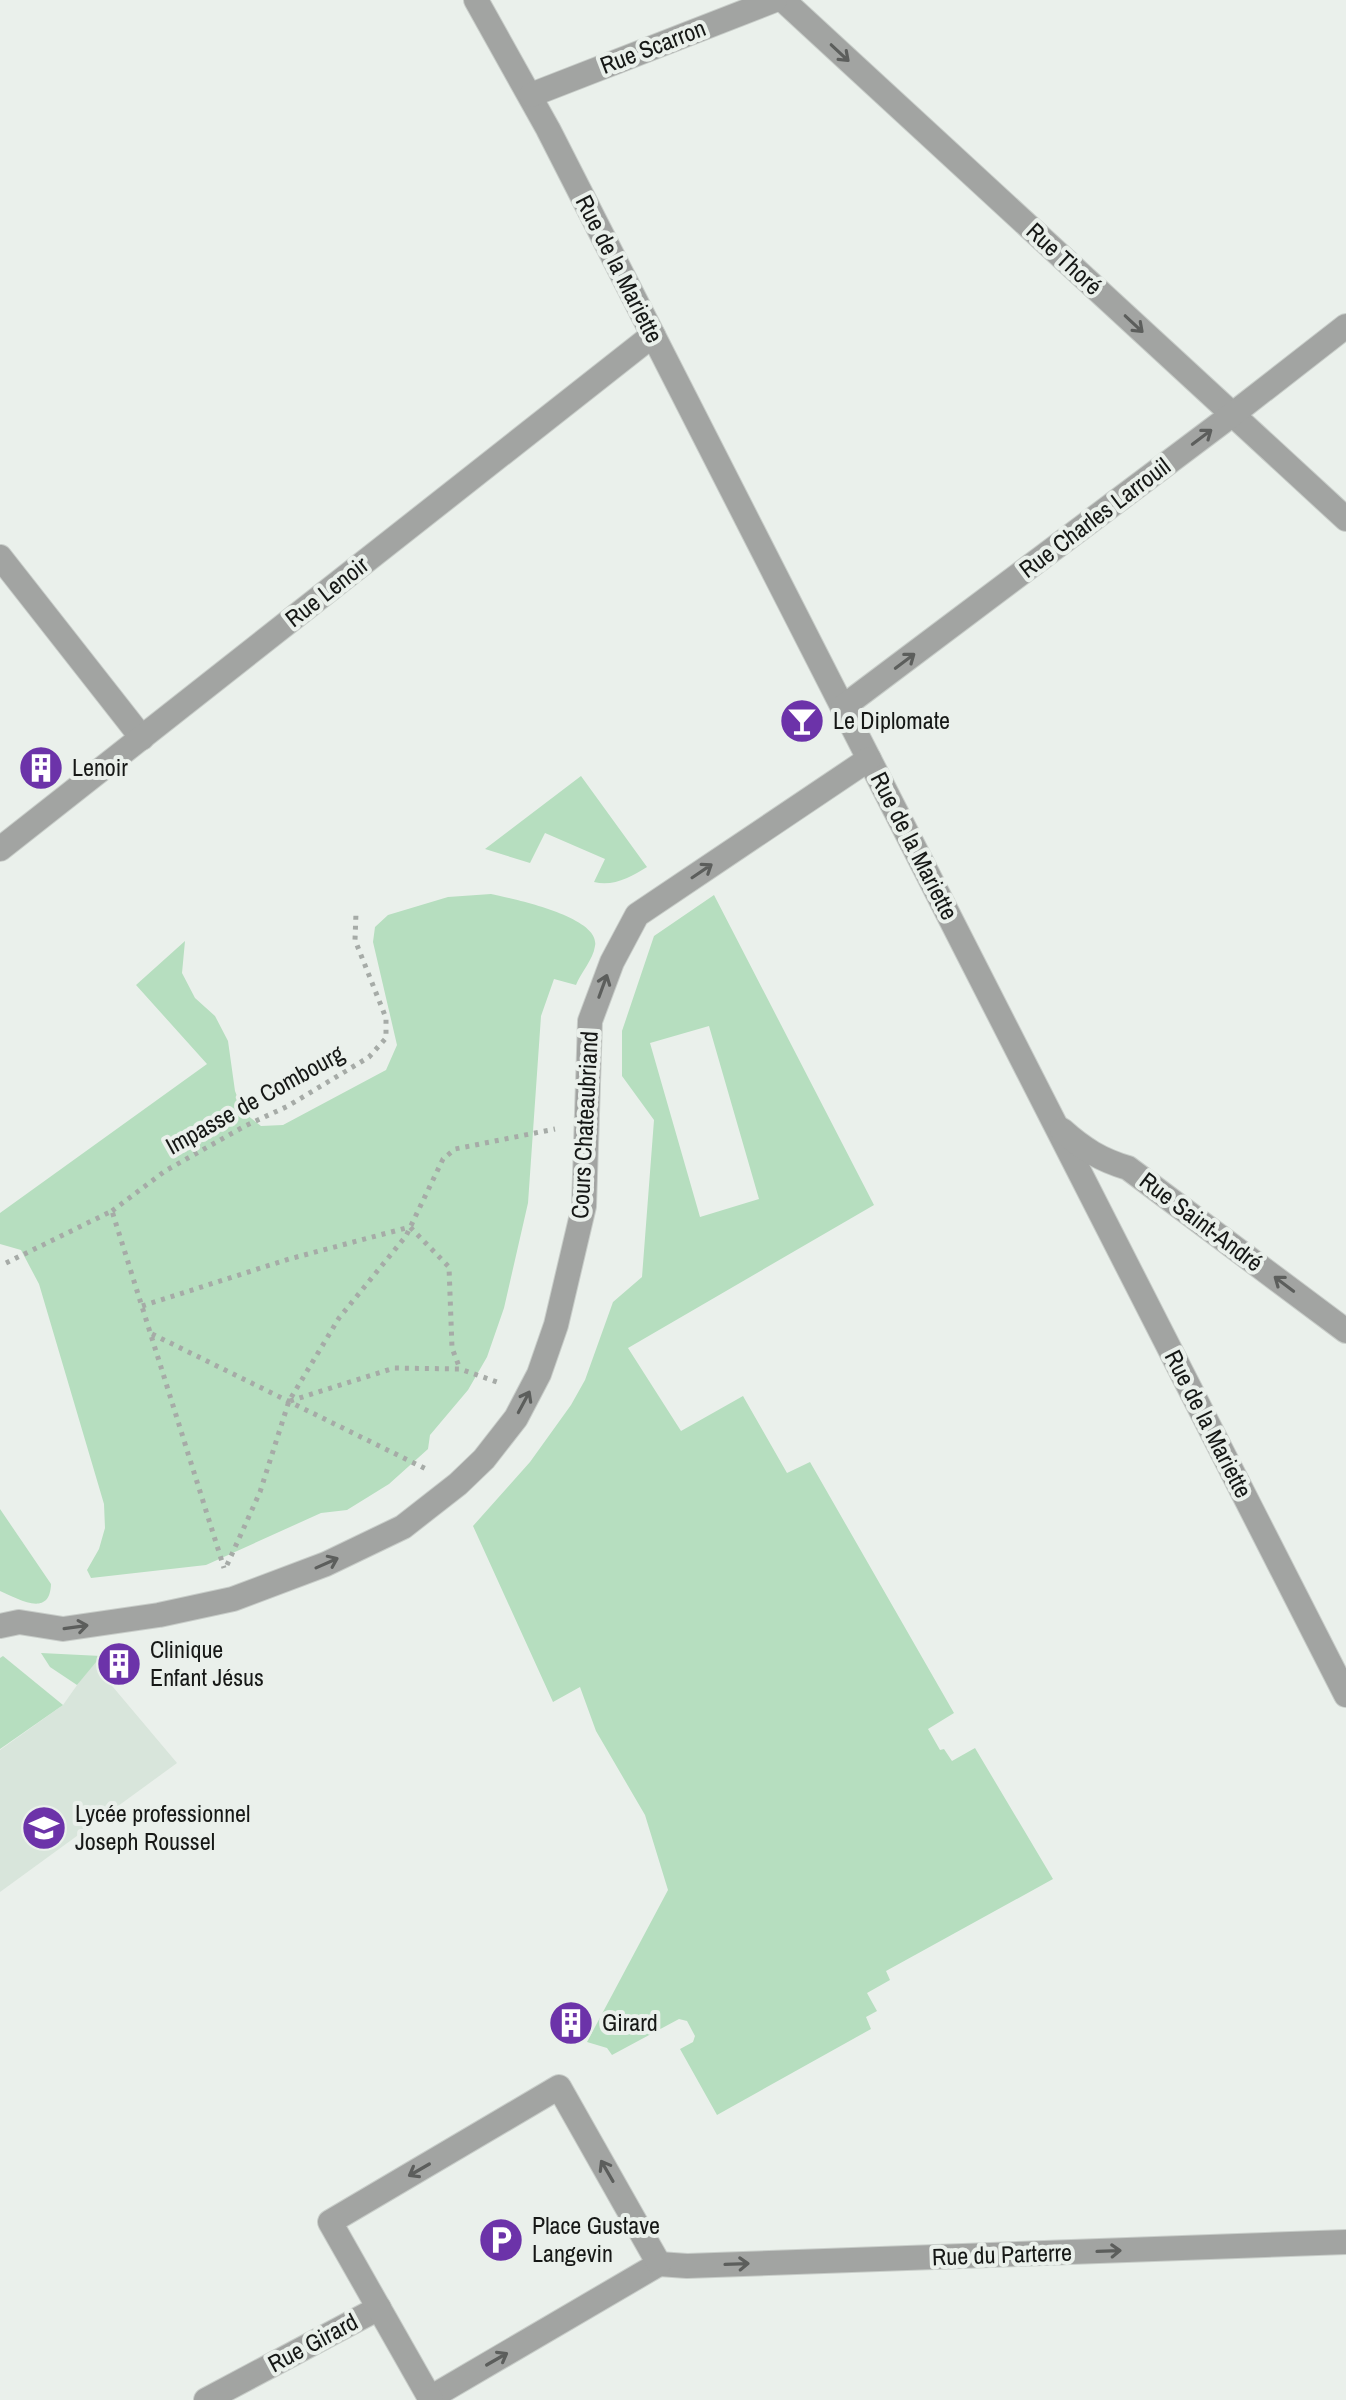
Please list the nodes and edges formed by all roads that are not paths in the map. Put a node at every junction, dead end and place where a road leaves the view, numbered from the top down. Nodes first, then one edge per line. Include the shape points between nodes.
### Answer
1 (476, 0) edge
2 (775, 0) edge
3 (783, 0) edge
4 (531, 95) junction
5 (1346, 326) edge
6 (653, 335) junction
7 (1233, 414) junction
8 (1346, 519) edge
9 (0, 557) edge
10 (843, 707) junction
11 (142, 738) junction
12 (869, 759) junction
13 (0, 849) edge
14 (1053, 1121) junction
15 (1346, 1331) edge
16 (0, 1626) edge
17 (1346, 1695) edge
18 (1346, 2242) edge
19 (659, 2264) junction
20 (379, 2308) junction
21 (430, 2399) edge
22 (206, 2400) edge

1 - 4 street, Rue de la Mariette
2 - 4 street, Rue Scarron
3 -> 7 street, Rue Thoré
4 - 6 street, Rue de la Mariette
5 - 7 street, Rue Charles Larrouil
6 - 10 street, Rue de la Mariette
6 - 11 street, Rue Lenoir
7 - 8 street, Rue Thoré
10 -> 7 street, Rue Charles Larrouil
9 - 11 street
10 - 12 street, Rue de la Mariette
11 - 13 street, Rue Lenoir
12 - 14 street, Rue de la Mariette
16 -> 12 street, Cours Chateaubriand via 19,1622 63,1629 233,1599 326,1564 403,1527 484,1459 516,1418 556,1325 584,1206 590,1021 637,915
15 -> 14 street, Rue Saint-André via 1157,1188 1081,1147
14 - 17 street, Rue de la Mariette
19 -> 18 street, Rue du Parterre
19 -> 20 street via 559,2087 330,2222
21 -> 19 street
20 - 21 street
20 - 22 street, Rue Girard

